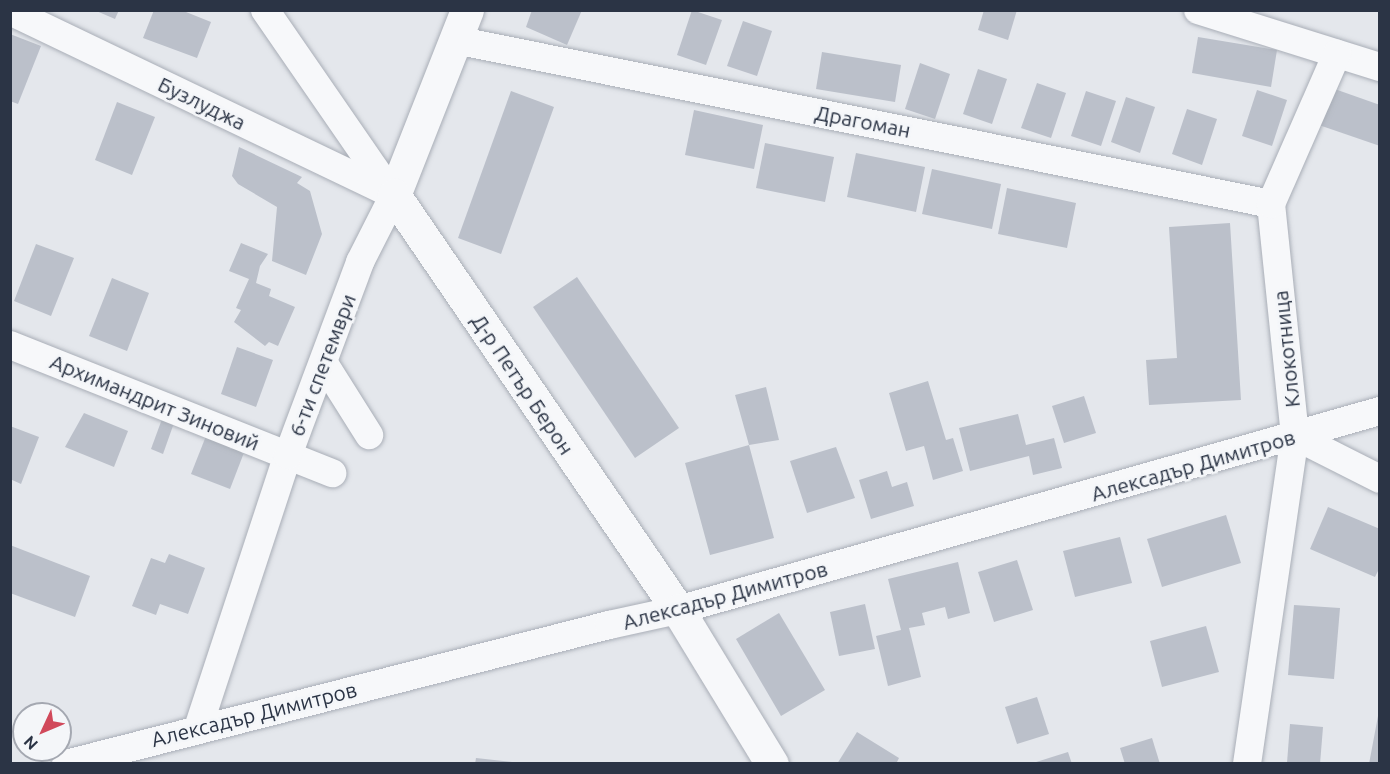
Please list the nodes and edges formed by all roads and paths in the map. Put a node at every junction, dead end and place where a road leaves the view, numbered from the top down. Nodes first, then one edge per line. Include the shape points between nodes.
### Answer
1 (265, 10) edge
2 (1198, 10) edge
3 (10, 11) edge
4 (461, 25) edge
5 (1337, 54) junction
6 (1380, 67) edge
7 (394, 195) junction
8 (1270, 204) junction
9 (10, 345) edge
10 (325, 365) junction
11 (1380, 411) edge
12 (369, 435) dead end
13 (1295, 436) junction
14 (288, 455) junction
15 (332, 473) dead end
16 (1380, 479) edge
17 (678, 610) junction
18 (198, 728) junction
19 (66, 764) edge
20 (772, 764) edge
21 (1247, 764) edge

1 - 7 street, Д-р Петър Берон
2 - 5 street
3 - 7 street, Бузлуджа
4 - 7 street, 6-ти спетември
4 - 8 street, Драгоман
5 - 6 street
5 - 8 street
7 - 10 street, 6-ти спетември via 360,262
7 - 17 street, Д-р Петър Берон
8 - 13 street, Клокотница
9 - 14 street, Архимандрит Зиновий
10 - 12 street
10 - 14 street, 6-ти спетември
11 - 13 street, Алексадър Димитров
13 - 16 street
13 - 17 street, Алексадър Димитров
13 - 21 street, Клокотница
14 - 15 street, Архимандрит Зиновий
14 - 18 street, 6-ти спетември
17 - 18 street, Алексадър Димитров
17 - 20 street, Д-р Петър Берон
18 - 19 street, Алексадър Димитров

